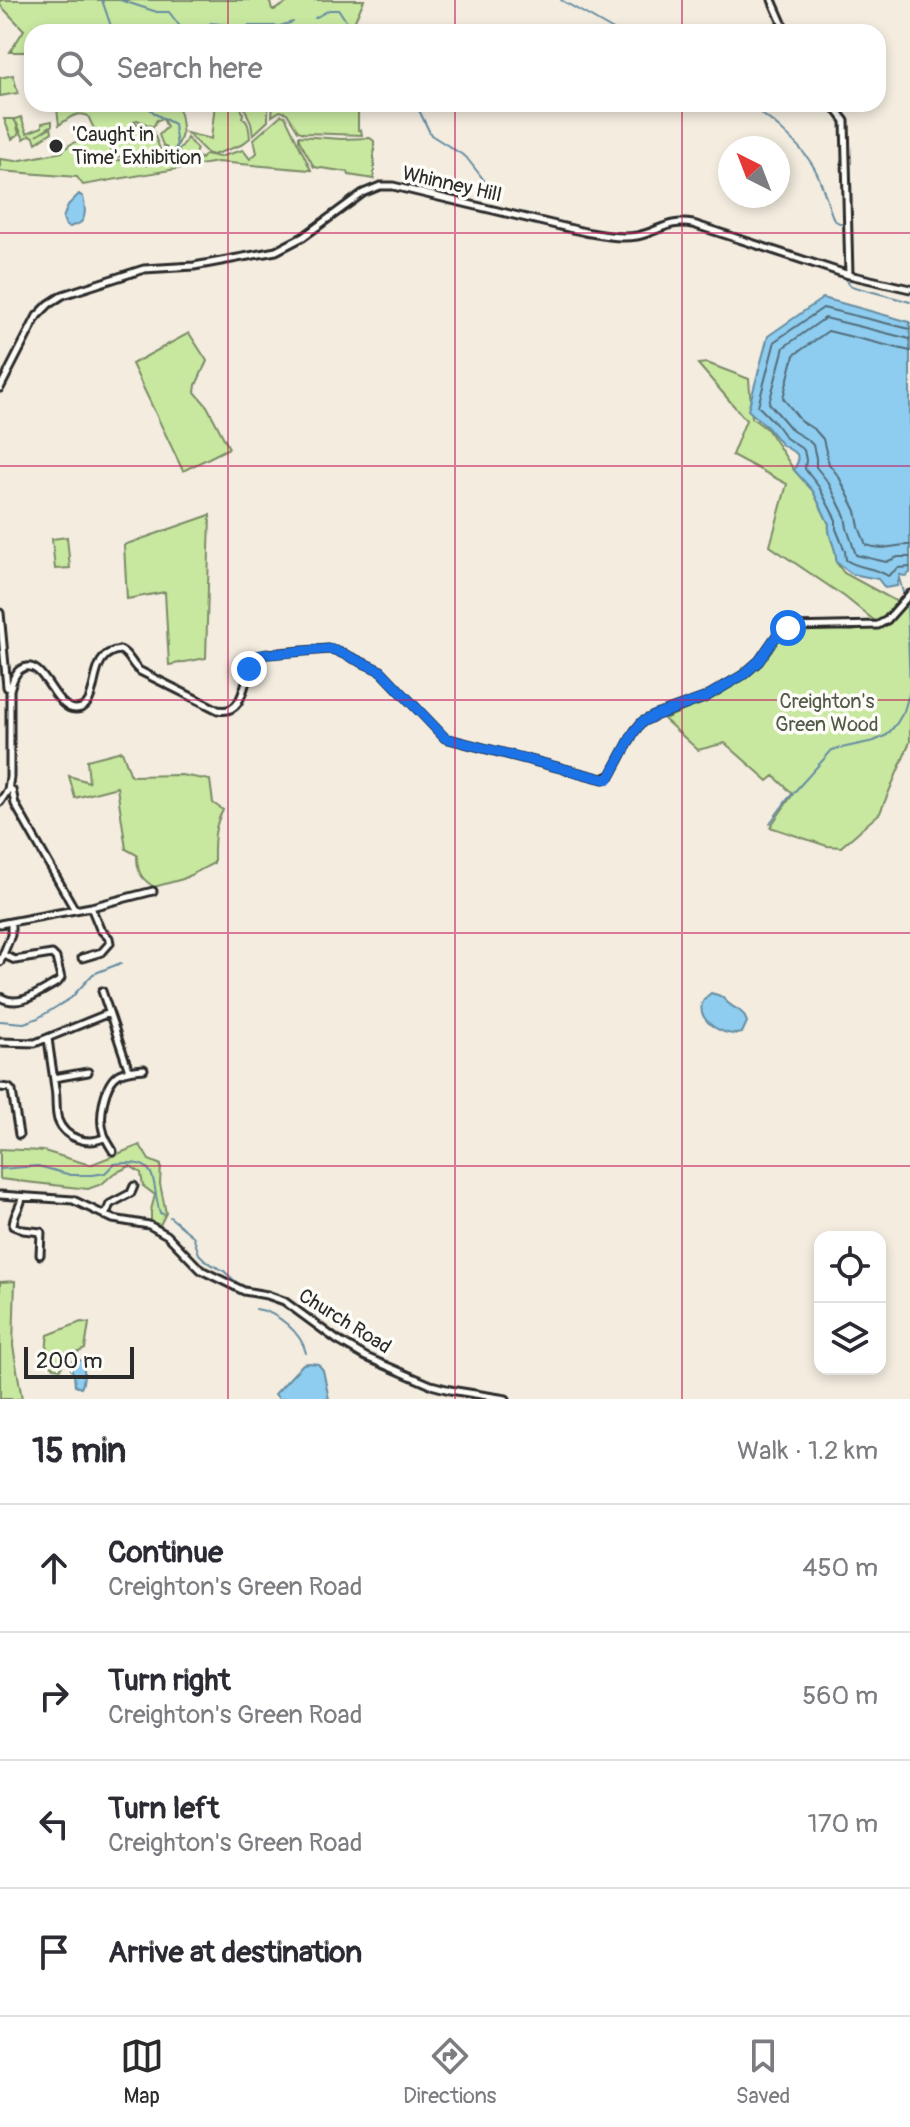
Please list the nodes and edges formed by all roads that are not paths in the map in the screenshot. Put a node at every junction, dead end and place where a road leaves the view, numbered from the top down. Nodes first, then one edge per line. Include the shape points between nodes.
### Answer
1 (772, 0) edge
2 (782, 24) edge
3 (838, 112) edge
4 (849, 275) junction
5 (910, 289) edge
6 (0, 388) edge
7 (910, 594) edge
8 (0, 613) edge
9 (10, 690) junction
10 (9, 788) junction
11 (0, 802) edge
12 (153, 891) dead end
13 (91, 907) junction
14 (75, 910) junction
15 (11, 922) junction
16 (0, 924) edge
17 (4, 955) junction
18 (82, 958) dead end
19 (0, 962) edge
20 (102, 991) dead end
21 (0, 997) edge
22 (109, 1013) junction
23 (48, 1038) junction
24 (0, 1042) edge
25 (144, 1069) dead end
26 (129, 1071) junction
27 (88, 1072) dead end
28 (54, 1078) junction
29 (0, 1087) edge
30 (19, 1135) dead end
31 (105, 1137) junction
32 (113, 1151) dead end
33 (134, 1186) dead end
34 (0, 1195) edge
35 (22, 1197) junction
36 (105, 1216) junction
37 (40, 1255) dead end
38 (506, 1399) edge

1 - 2 street
3 - 4 street via 845,121
4 - 5 street, Whinney Hill
4 - 6 street, Whinney Hill via 693,224 674,222 638,236 616,237 380,186 276,251 144,269 63,295 37,316
7 - 9 street via 878,625 790,627 779,632 743,675 704,698 642,722 606,779 445,738 381,671 331,649 255,657 239,702 226,711 140,671 118,650 100,663 90,700 82,708 66,706 31,667 18,671
8 - 9 street
9 - 10 street
10 - 11 street
10 - 14 street
12 - 13 street
13 - 14 street
13 - 18 street via 110,943 102,952
14 - 15 street
15 - 16 street
15 - 17 street
17 - 19 street
17 - 21 street via 15,960 52,954 61,978 19,1002
20 - 22 street
22 - 23 street
22 - 26 street
23 - 24 street
23 - 28 street
25 - 26 street
26 - 31 street via 107,1087
27 - 28 street
28 - 31 street via 62,1127 86,1142
29 - 30 street via 12,1091
31 - 32 street
33 - 36 street via 110,1204
34 - 35 street, Church Road
35 - 36 street, Church Road via 73,1200
35 - 37 street via 13,1226 41,1232
36 - 38 street, Church Road via 156,1227 201,1270 240,1289 284,1301 352,1349 418,1380

